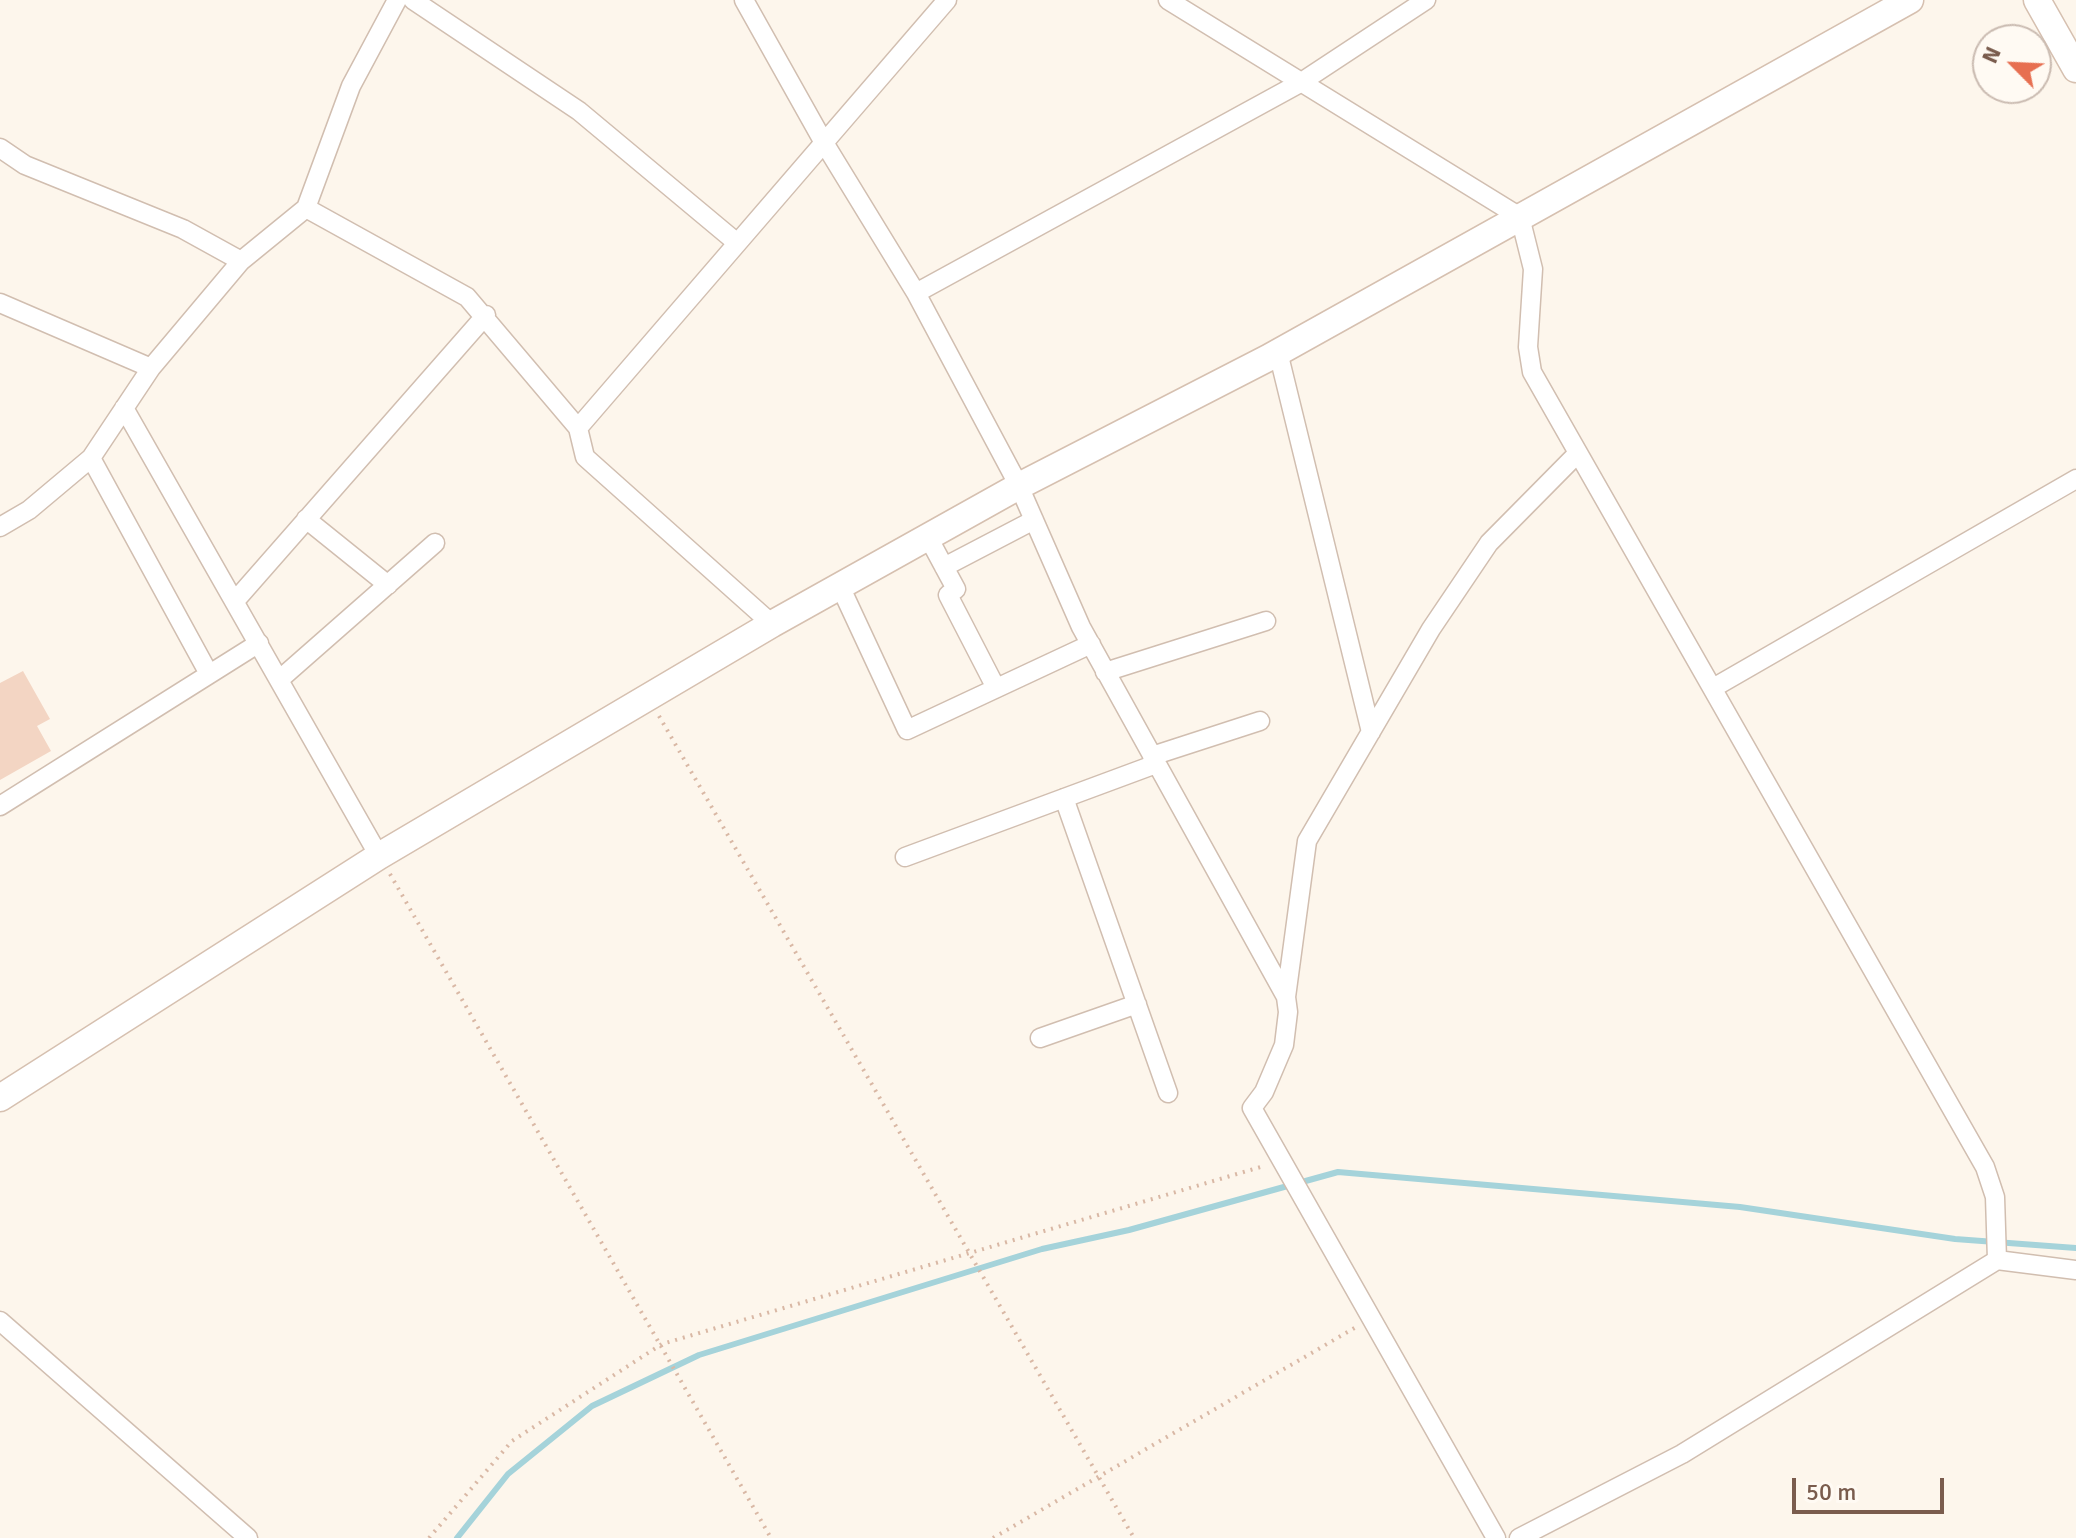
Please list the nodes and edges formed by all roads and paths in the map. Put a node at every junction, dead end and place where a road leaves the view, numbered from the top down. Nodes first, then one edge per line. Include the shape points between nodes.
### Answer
1 (397, 0) edge
2 (413, 0) edge
3 (744, 0) edge
4 (947, 0) edge
5 (1168, 0) edge
6 (1426, 0) edge
7 (1910, 0) edge
8 (2037, 0) edge
9 (2076, 69) edge
10 (1300, 83) junction
11 (823, 141) junction
12 (0, 148) edge
13 (306, 208) junction
14 (1520, 217) junction
15 (736, 242) junction
16 (241, 261) junction
17 (916, 293) junction
18 (0, 303) edge
19 (486, 315) junction
20 (1278, 352) junction
21 (151, 368) junction
22 (124, 408) junction
23 (578, 428) junction
24 (1577, 454) junction
25 (91, 458) junction
26 (2076, 479) edge
27 (1019, 486) junction
28 (306, 519) junction
29 (1034, 520) junction
30 (0, 527) edge
31 (928, 537) junction
32 (435, 543) dead end
33 (944, 567) junction
34 (388, 585) junction
35 (840, 586) junction
36 (235, 601) junction
37 (1266, 621) dead end
38 (772, 624) junction
39 (259, 643) junction
40 (1091, 644) junction
41 (1105, 672) junction
42 (209, 674) junction
43 (279, 680) junction
44 (996, 688) junction
45 (1713, 688) junction
46 (649, 697) junction
47 (1260, 721) dead end
48 (1371, 732) junction
49 (1154, 760) junction
50 (1064, 798) junction
51 (0, 806) edge
52 (379, 856) junction
53 (905, 857) dead end
54 (1286, 997) junction
55 (1137, 1004) junction
56 (1040, 1038) dead end
57 (1168, 1093) dead end
58 (0, 1098) edge
59 (1280, 1161) junction
60 (970, 1253) junction
61 (1996, 1257) junction
62 (2076, 1270) edge
63 (1371, 1319) junction
64 (0, 1321) edge
65 (662, 1344) junction
66 (1099, 1476) junction
67 (248, 1538) edge
68 (429, 1538) edge
69 (771, 1538) edge
70 (993, 1538) edge
71 (1134, 1538) edge
72 (1496, 1538) edge
73 (1519, 1538) edge

1 - 13 street via 351,86
2 - 15 street via 579,111
3 - 11 street
4 - 11 street
5 - 10 street
6 - 10 street
7 - 14 street
8 - 9 street
10 - 14 street
10 - 17 street
11 - 15 street
11 - 17 street
12 - 16 street via 25,165 183,229
13 - 16 street
13 - 19 street via 458,292
14 - 20 street
14 - 24 street via 1533,269 1528,347 1532,372
15 - 23 street
16 - 21 street
17 - 27 street
18 - 21 street
19 - 23 street
19 - 28 street
20 - 27 street
20 - 48 street
21 - 22 street
22 - 25 street
22 - 36 street
23 - 38 street via 585,457
24 - 45 street
24 - 48 street via 1489,543
25 - 30 street
25 - 42 street
26 - 45 street
27 - 29 street
27 - 31 street
28 - 34 street
28 - 36 street
29 - 33 street
29 - 40 street
31 - 33 street
31 - 35 street
32 - 34 street
33 - 44 street via 956,589 948,595
34 - 43 street
35 - 38 street
35 - 44 street via 907,730
36 - 39 street
37 - 41 street
38 - 46 street
39 - 42 street
39 - 43 street
40 - 41 street
40 - 44 street
41 - 49 street
42 - 51 street
43 - 52 street
45 - 61 street via 1985,1167 1995,1197
46 - 52 street
46 - 60 path
47 - 49 street
48 - 54 street via 1307,841
49 - 50 street
49 - 54 street
50 - 53 street
50 - 55 street
52 - 58 street
52 - 65 path
54 - 59 street via 1284,1045 1252,1108
55 - 56 street
55 - 57 street
59 - 60 path
59 - 63 street
60 - 65 path
60 - 66 path
61 - 62 street
61 - 73 street via 1682,1454
63 - 66 path
63 - 72 street
64 - 67 street
65 - 68 path via 512,1441
65 - 69 path
66 - 70 path
66 - 71 path

